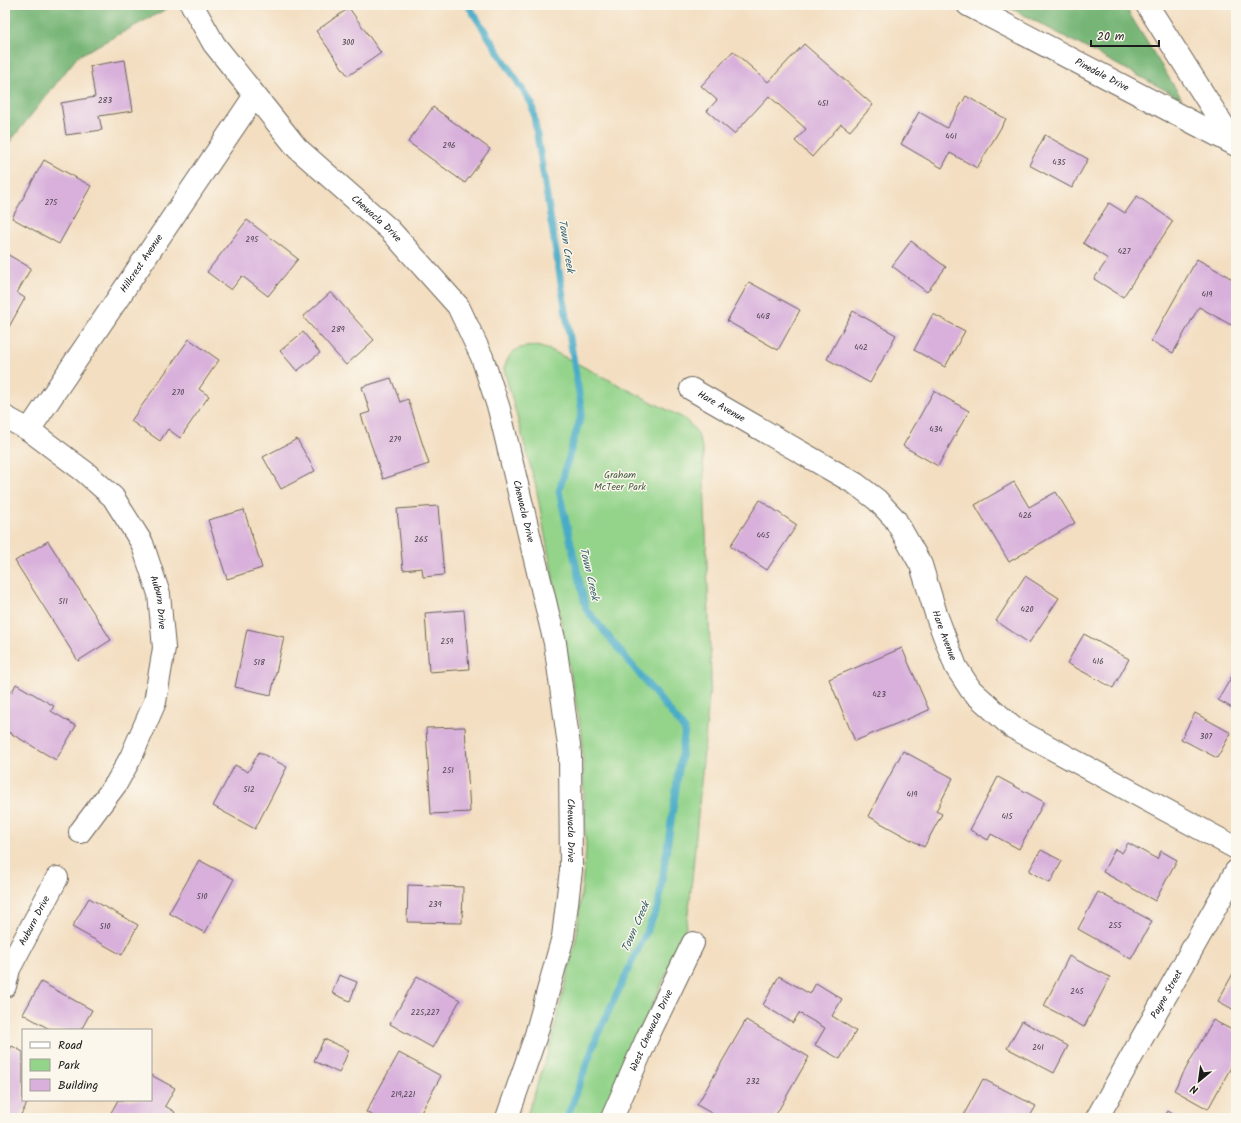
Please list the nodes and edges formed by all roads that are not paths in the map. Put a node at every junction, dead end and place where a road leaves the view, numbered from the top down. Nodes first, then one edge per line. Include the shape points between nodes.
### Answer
1 (192, 5) edge
2 (968, 5) edge
3 (1147, 5) edge
4 (254, 97) junction
5 (1236, 145) edge
6 (691, 389) dead end
7 (5, 417) edge
8 (29, 430) junction
9 (80, 832) dead end
10 (1236, 848) edge
11 (1236, 871) edge
12 (57, 878) dead end
13 (693, 943) dead end
14 (5, 986) edge
15 (506, 1118) edge
16 (612, 1118) edge
17 (1097, 1118) edge

1 - 4 street, Chewacla Drive via 214,44
2 - 5 street, Pinedale Drive
3 - 5 street, Pinedale Drive
4 - 8 street, Hillcrest Avenue
4 - 15 street, Chewacla Drive via 297,148 390,230 458,306 482,357 515,475 555,643 570,753 571,870 563,937 535,1038
6 - 10 street, Hare Avenue via 856,484 877,500 895,519 921,565 956,667 971,690 1012,726
7 - 8 street, Auburn Drive
8 - 9 street, Auburn Drive via 85,472 113,497 142,543 159,594 164,648 155,702 116,784
11 - 17 street, Payne Street
12 - 14 street, Auburn Drive via 9,969
13 - 16 street, West Chewacla Drive

